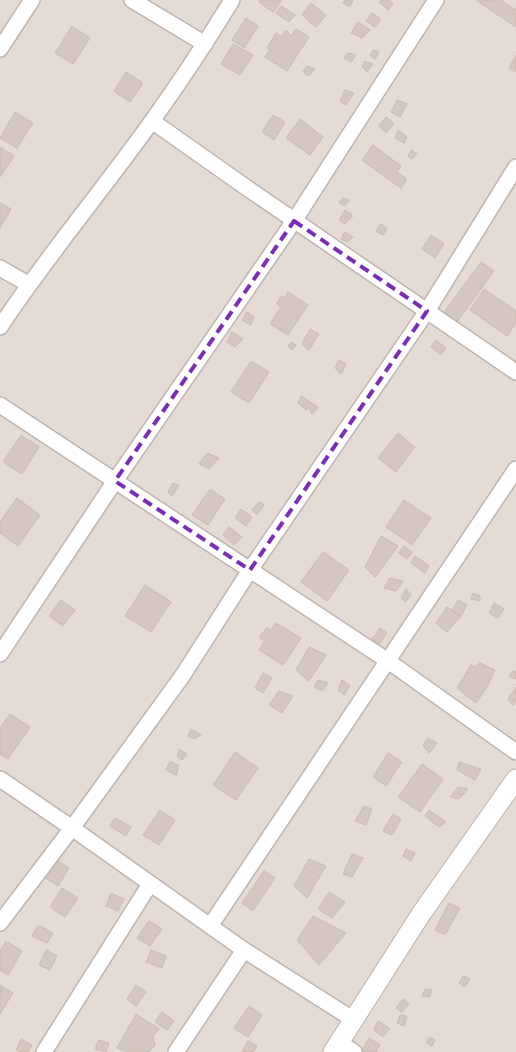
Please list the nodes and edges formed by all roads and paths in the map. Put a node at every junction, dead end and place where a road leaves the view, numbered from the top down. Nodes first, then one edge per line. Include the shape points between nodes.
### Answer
1 (32, 0) edge
2 (132, 0) edge
3 (232, 0) edge
4 (436, 0) edge
5 (205, 44) junction
6 (0, 49) edge
7 (152, 121) junction
8 (516, 167) edge
9 (294, 221) junction
10 (0, 268) edge
11 (28, 284) junction
12 (427, 312) junction
13 (0, 327) edge
14 (516, 372) edge
15 (0, 405) edge
16 (516, 469) edge
17 (116, 481) junction
18 (250, 570) junction
19 (0, 654) edge
20 (388, 661) junction
21 (516, 752) edge
22 (0, 779) edge
23 (516, 779) edge
24 (72, 828) junction
25 (150, 884) junction
26 (0, 923) edge
27 (210, 926) junction
28 (244, 950) junction
29 (354, 1020) junction
30 (342, 1049) edge
31 (44, 1052) edge
32 (176, 1052) edge

1 - 6 street
2 - 5 street
3 - 5 street
4 - 9 street
5 - 7 street
7 - 9 street
7 - 11 street
8 - 12 street
9 - 12 street
9 - 17 street
10 - 11 street
11 - 13 street
12 - 14 street
12 - 18 street
15 - 17 street
16 - 20 street
17 - 18 street
17 - 19 street
18 - 20 street
18 - 24 street via 183,675
20 - 21 street
20 - 27 street
22 - 24 street
23 - 29 street via 422,914
24 - 25 street
24 - 26 street
25 - 27 street
25 - 31 street
27 - 28 street
28 - 29 street
28 - 32 street
29 - 30 street

